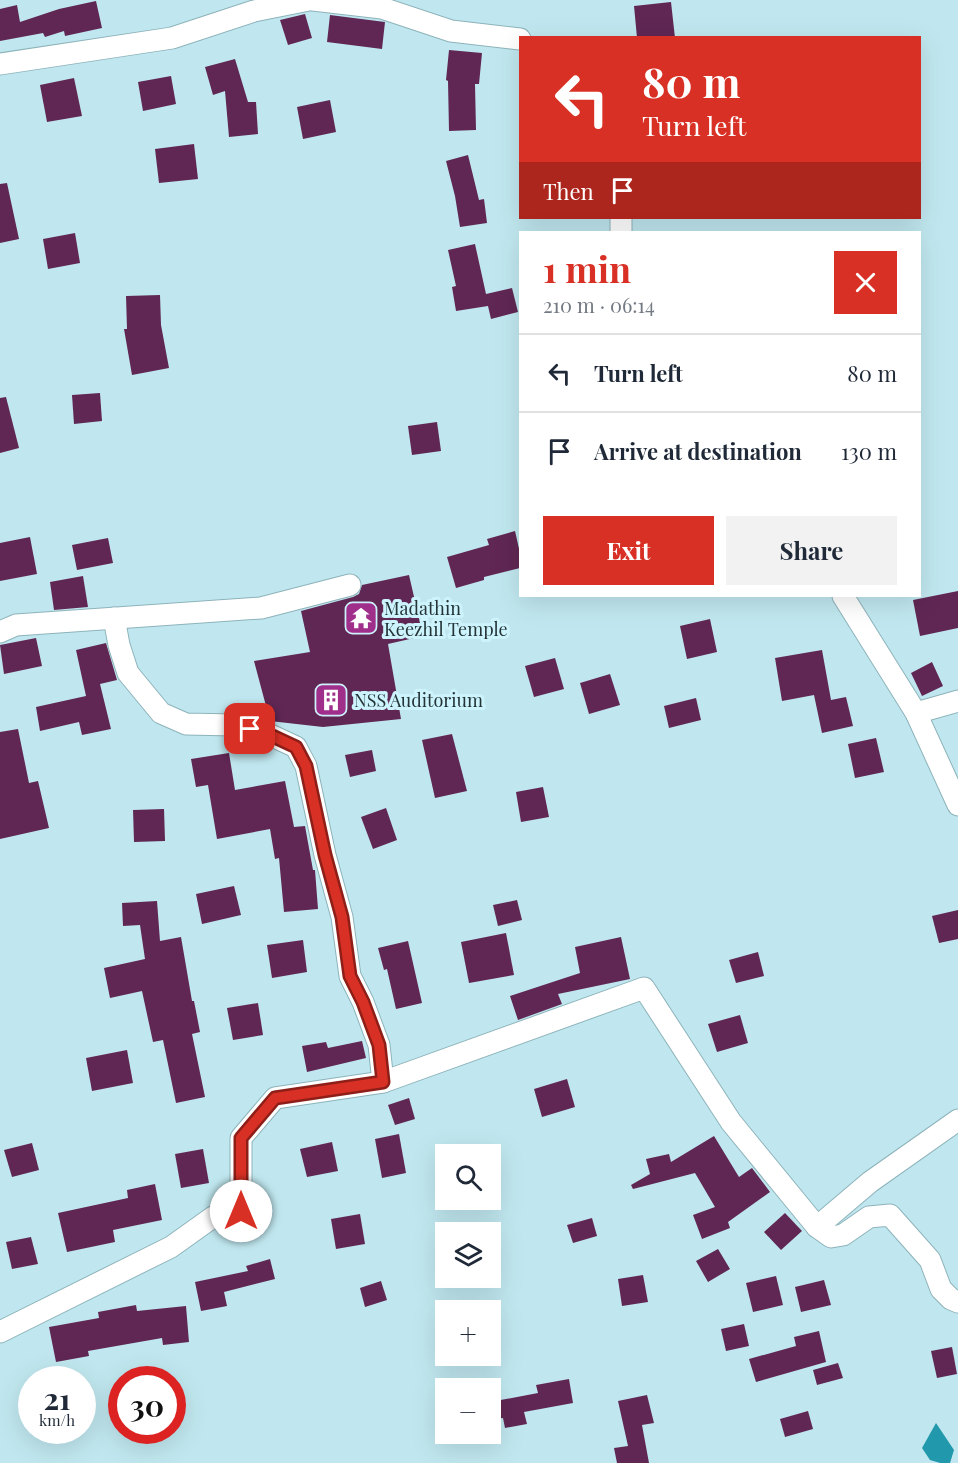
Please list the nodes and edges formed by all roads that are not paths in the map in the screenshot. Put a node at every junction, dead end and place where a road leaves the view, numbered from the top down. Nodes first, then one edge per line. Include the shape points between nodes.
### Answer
1 (311, 0) edge
2 (519, 39) edge
3 (0, 64) edge
4 (350, 585) dead end
5 (844, 597) edge
6 (114, 618) junction
7 (0, 632) edge
8 (958, 701) edge
9 (916, 713) junction
10 (958, 805) edge
11 (383, 1082) junction
12 (958, 1120) edge
13 (817, 1227) junction
14 (958, 1302) edge
15 (0, 1332) edge

1 - 2 street via 382,8 451,31
1 - 3 street via 254,11 172,38
4 - 6 street via 261,608
5 - 9 street
6 - 7 street via 16,626
6 - 11 street via 128,673 160,713 186,724 234,725 266,733 296,747 306,766 342,917 350,976 379,1045
8 - 9 street
9 - 10 street
11 - 13 street via 644,988 731,1122
11 - 15 street via 275,1098 241,1138 241,1211 213,1217 171,1246
12 - 13 street via 870,1182
13 - 14 street via 831,1237 843,1235 869,1217 890,1215 930,1260 941,1289

